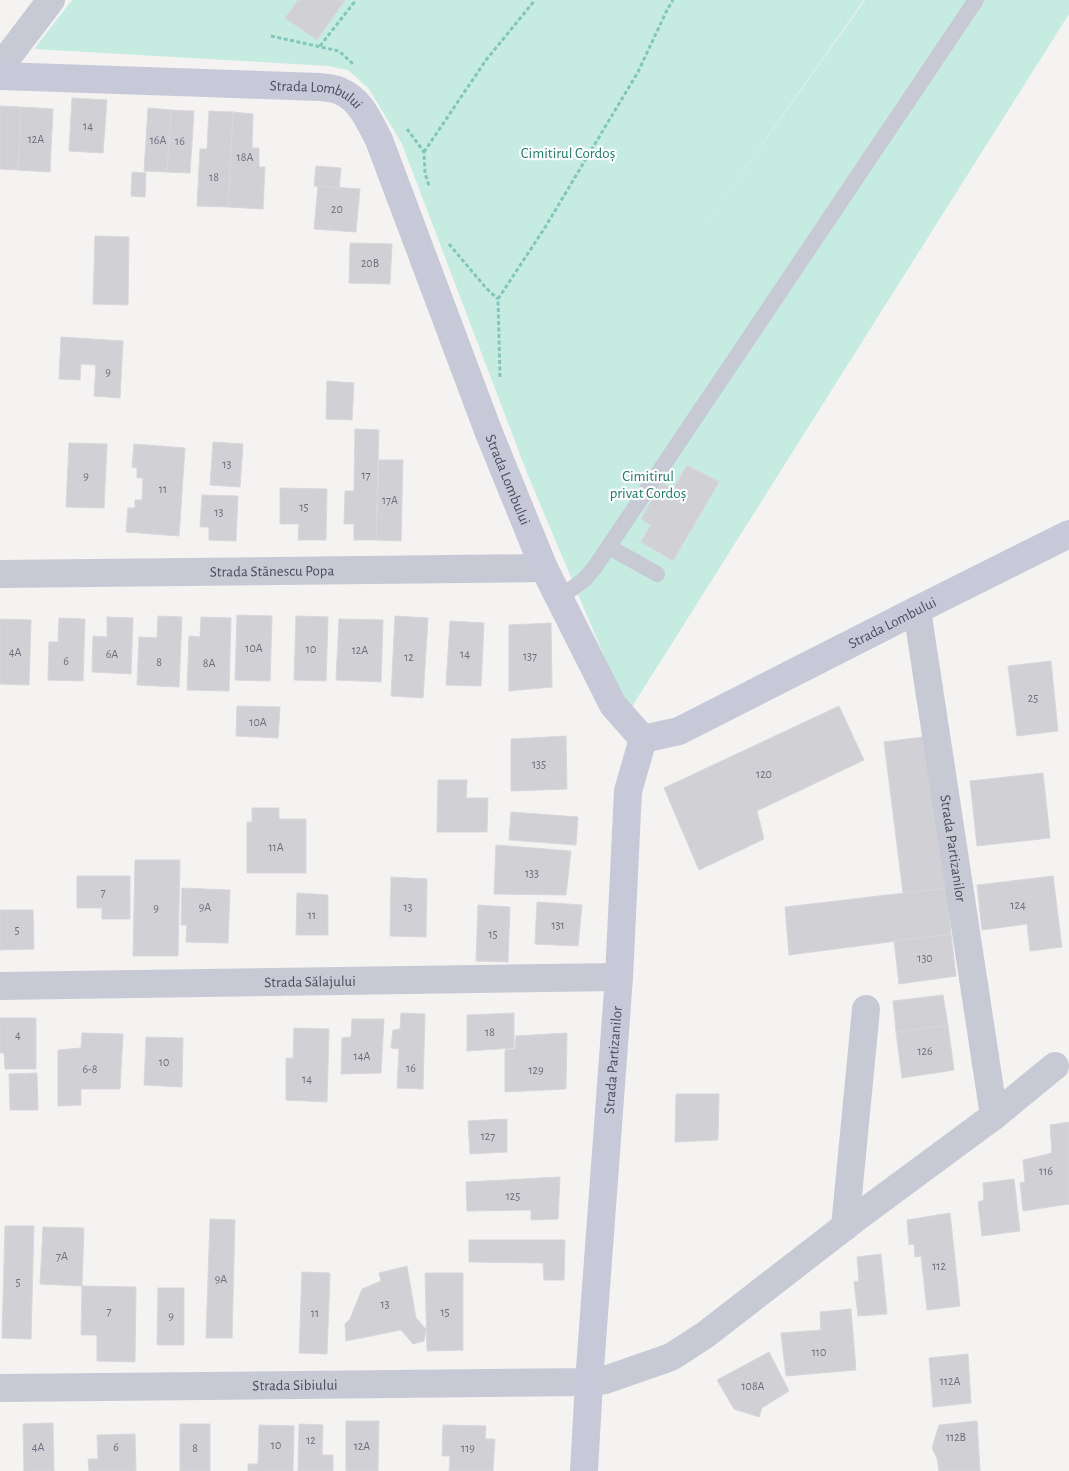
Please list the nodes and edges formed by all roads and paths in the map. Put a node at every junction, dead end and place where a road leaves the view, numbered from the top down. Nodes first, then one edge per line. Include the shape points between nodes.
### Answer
1 (51, 0) edge
2 (356, 0) edge
3 (535, 0) edge
4 (673, 0) edge
5 (976, 0) edge
6 (320, 46) dead end
7 (0, 67) edge
8 (0, 76) edge
9 (424, 152) dead end
10 (500, 380) dead end
11 (1069, 534) edge
12 (609, 546) junction
13 (544, 568) junction
14 (0, 574) edge
15 (658, 574) dead end
16 (559, 598) junction
17 (917, 610) junction
18 (643, 739) junction
19 (619, 977) junction
20 (0, 986) edge
21 (866, 1009) dead end
22 (1055, 1066) dead end
23 (994, 1116) junction
24 (845, 1227) junction
25 (589, 1382) junction
26 (0, 1388) edge
27 (584, 1471) edge

1 - 7 street
2 - 6 path
3 - 9 path via 486,60
4 - 10 path via 633,80 498,299
5 - 12 lane
8 - 13 street, Strada Lombului via 320,87 339,90 354,100 367,116 378,140
11 - 17 street, Strada Lombului
12 - 15 lane
12 - 16 lane via 584,580
13 - 14 street, Strada Stănescu Popa
13 - 16 street, Strada Lombului
16 - 18 street, Strada Lombului via 613,705
17 - 18 street, Strada Lombului via 680,731
17 - 23 street, Strada Partizanilor
18 - 19 street, Strada Partizanilor via 628,791
19 - 20 street, Strada Sălajului
19 - 25 street, Strada Partizanilor
21 - 24 street
22 - 23 street
23 - 24 street
24 - 25 street via 705,1335 671,1357 605,1380
25 - 26 street, Strada Sibiului
25 - 27 street, Strada Partizanilor

